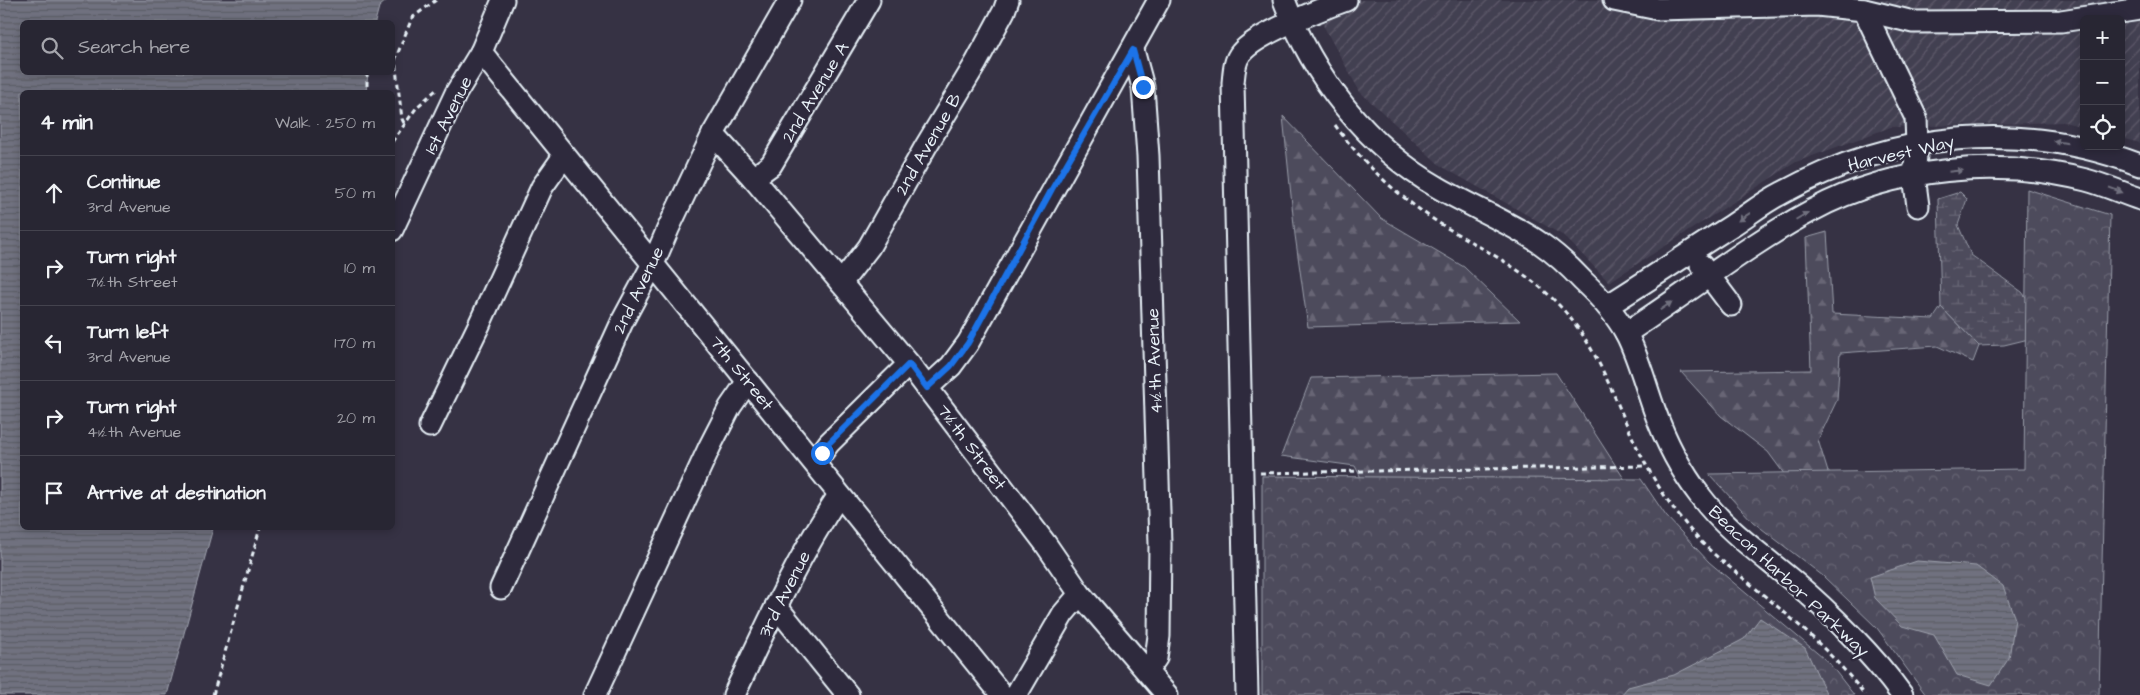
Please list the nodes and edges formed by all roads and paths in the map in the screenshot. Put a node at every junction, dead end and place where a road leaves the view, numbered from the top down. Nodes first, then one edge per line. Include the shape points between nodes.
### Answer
1 (436, 0) edge
2 (503, 0) edge
3 (790, 0) edge
4 (869, 0) edge
5 (1008, 0) edge
6 (1159, 0) edge
7 (1284, 0) edge
8 (1346, 0) edge
9 (1614, 0) edge
10 (2140, 9) edge
11 (1864, 10) junction
12 (1292, 22) junction
13 (1133, 50) junction
14 (481, 52) junction
15 (367, 75) edge
16 (443, 82) dead end
17 (367, 90) edge
18 (1330, 119) dead end
19 (404, 123) junction
20 (713, 134) junction
21 (395, 137) edge
22 (1917, 145) junction
23 (564, 156) junction
24 (2140, 165) edge
25 (1914, 176) junction
26 (753, 178) junction
27 (2140, 199) edge
28 (1918, 206) dead end
29 (395, 224) edge
30 (1691, 252) junction
31 (653, 264) junction
32 (1708, 276) junction
33 (841, 283) junction
34 (1731, 305) dead end
35 (1607, 306) junction
36 (1626, 333) junction
37 (909, 364) junction
38 (748, 381) junction
39 (927, 388) junction
40 (430, 426) dead end
41 (815, 462) junction
42 (1647, 466) junction
43 (1242, 474) junction
44 (839, 495) junction
45 (259, 530) edge
46 (501, 588) dead end
47 (1080, 594) junction
48 (776, 606) junction
49 (1147, 671) junction
50 (213, 695) edge
51 (595, 695) edge
52 (734, 695) edge
53 (848, 695) edge
54 (1002, 695) edge
55 (1016, 695) edge
56 (1167, 695) edge
57 (1247, 695) edge
58 (1865, 695) edge
59 (1902, 695) edge

1 - 19 path via 412,18 395,60
2 - 14 street, 1st Avenue
3 - 20 street, 2nd Avenue
4 - 26 street, 2nd Avenue A via 771,165
5 - 33 street, 2nd Avenue B via 976,63 869,247
6 - 13 street
7 - 12 street, Beacon Harbor Parkway
8 - 12 street
9 - 11 street via 1658,9 1817,6
10 - 11 street via 2061,22 1913,22
11 - 22 street via 1916,118
12 - 35 street, Beacon Harbor Parkway via 1321,76 1340,102 1381,145 1438,188 1540,243 1583,280
12 - 43 street via 1246,48 1236,62 1233,76
13 - 39 street via 968,343 951,366
13 - 49 street, 4½th Avenue via 1143,87 1148,156 1160,544 1159,636 1156,658
14 - 23 street, 7th Street
14 - 29 street, 1st Avenue via 456,93
15 - 17 path
16 - 19 path
18 - 42 path via 1361,156 1413,205 1520,270 1558,303 1597,356
19 - 21 path
20 - 26 street, 7½th Street
20 - 31 street, 2nd Avenue
24 -> 22 street, Harvest Way via 2076,145 2023,137 1978,137
22 - 25 street
22 -> 30 street, Harvest Way via 1851,162 1818,175 1780,193
23 - 31 street, 7th Street
23 - 40 street via 542,187
25 -> 27 street, Harvest Way via 1988,168 2039,172 2086,180
25 - 28 street
32 -> 25 street, Harvest Way via 1815,209 1869,187
26 - 33 street, 7½th Street
30 - 32 street
30 - 35 street, Harvest Way
31 - 38 street, 7th Street
31 - 46 street, 2nd Avenue via 623,320
32 - 34 street
36 -> 32 street, Harvest Way
33 - 37 street, 7½th Street
35 - 36 street, Beacon Harbor Parkway
36 - 59 street, Beacon Harbor Parkway via 1665,438 1703,500 1740,538 1824,610
37 - 39 street, 7½th Street
37 - 41 street via 829,443
38 - 41 street, 7th Street
38 - 51 street via 710,446
39 - 47 street, 7½th Street via 1045,542
41 - 44 street, 7th Street
42 - 43 path
42 - 58 path via 1685,524 1714,556 1818,641
43 - 57 street
44 - 48 street, 3rd Avenue
44 - 54 street, 7th Street
45 - 50 path
47 - 49 street, 7½th Street
47 - 55 street via 1063,614
48 - 52 street, 3rd Avenue
48 - 53 street
49 - 56 street, 7½th Street

